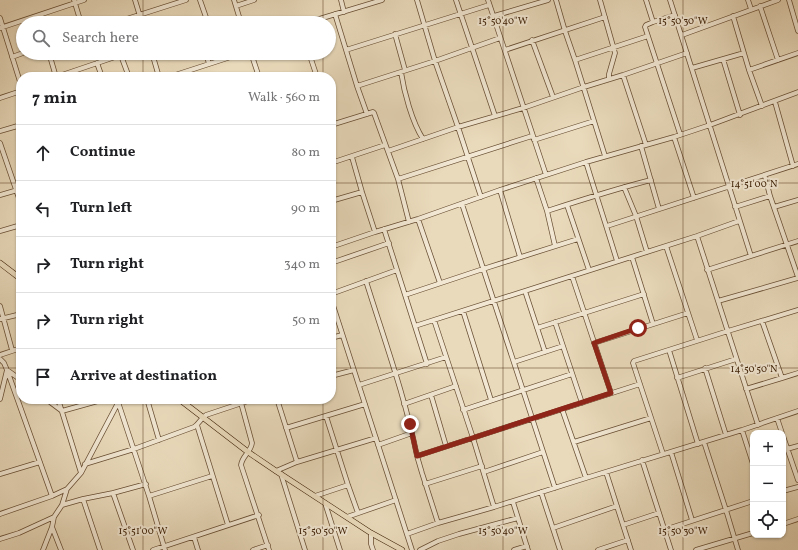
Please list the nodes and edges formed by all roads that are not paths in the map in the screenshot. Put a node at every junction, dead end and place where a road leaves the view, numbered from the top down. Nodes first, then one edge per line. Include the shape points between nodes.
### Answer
1 (84, 0) edge
2 (135, 0) edge
3 (186, 0) edge
4 (200, 0) edge
5 (234, 0) edge
6 (254, 0) edge
7 (340, 0) edge
8 (381, 0) edge
9 (417, 0) edge
10 (456, 0) edge
11 (548, 0) edge
12 (556, 0) edge
13 (600, 0) edge
14 (646, 0) edge
15 (671, 0) edge
16 (748, 0) edge
17 (778, 0) edge
18 (789, 0) edge
19 (74, 1) edge
20 (489, 2) edge
21 (236, 6) junction
22 (760, 6) junction
23 (751, 9) junction
24 (344, 12) junction
25 (461, 13) junction
26 (139, 14) junction
27 (335, 14) joint
28 (675, 15) junction
29 (36, 16) edge
30 (79, 16) edge
31 (133, 16) edge
32 (206, 16) edge
33 (239, 16) edge
34 (329, 16) edge
35 (494, 16) junction
36 (733, 16) junction
37 (336, 17) edge
38 (605, 17) junction
39 (0, 18) edge
40 (653, 22) junction
41 (16, 23) edge
42 (425, 25) junction
43 (1, 28) edge
44 (565, 31) junction
45 (798, 31) edge
46 (394, 34) junction
47 (682, 35) junction
48 (648, 36) junction
49 (500, 38) junction
50 (532, 40) junction
51 (472, 48) junction
52 (614, 48) junction
53 (346, 50) junction
54 (505, 50) junction
55 (687, 53) junction
56 (744, 53) junction
57 (798, 53) edge
58 (16, 56) edge
59 (12, 57) junction
60 (722, 59) junction
61 (50, 60) edge
62 (105, 60) edge
63 (122, 60) edge
64 (154, 60) edge
65 (208, 60) edge
66 (221, 60) edge
67 (253, 60) edge
68 (311, 60) edge
69 (576, 60) junction
70 (778, 60) junction
71 (435, 61) junction
72 (97, 63) junction
73 (209, 64) junction
74 (658, 64) junction
75 (692, 68) junction
76 (191, 70) joint
77 (749, 70) junction
78 (403, 71) junction
79 (17, 72) edge
80 (54, 72) edge
81 (71, 72) edge
82 (100, 72) edge
83 (127, 72) edge
84 (158, 72) edge
85 (185, 72) edge
86 (257, 72) edge
87 (315, 72) edge
88 (623, 75) junction
89 (609, 79) junction
90 (357, 86) junction
91 (584, 87) junction
92 (798, 92) edge
93 (16, 93) edge
94 (553, 97) junction
95 (0, 98) edge
96 (775, 102) junction
97 (762, 106) junction
98 (523, 108) junction
99 (367, 114) junction
100 (740, 114) junction
101 (495, 116) junction
102 (594, 121) junction
103 (336, 123) edge
104 (710, 125) junction
105 (16, 126) edge
106 (458, 127) junction
107 (0, 131) edge
108 (680, 134) junction
109 (674, 137) junction
110 (533, 138) junction
111 (423, 139) junction
112 (0, 143) edge
113 (385, 145) junction
114 (643, 146) junction
115 (388, 151) junction
116 (605, 156) junction
117 (352, 157) junction
118 (468, 157) junction
119 (6, 162) junction
120 (336, 162) edge
121 (586, 162) junction
122 (0, 164) edge
123 (798, 164) edge
124 (793, 166) junction
125 (546, 175) junction
126 (765, 176) junction
127 (536, 178) junction
128 (398, 179) junction
129 (651, 180) junction
130 (16, 184) edge
131 (624, 186) junction
132 (729, 186) junction
133 (500, 190) junction
134 (16, 191) edge
135 (362, 192) junction
136 (0, 195) edge
137 (596, 196) junction
138 (770, 196) junction
139 (480, 197) junction
140 (694, 198) junction
141 (336, 200) edge
142 (798, 200) edge
143 (462, 204) junction
144 (567, 205) junction
145 (735, 207) junction
146 (774, 207) junction
147 (659, 209) junction
148 (546, 211) junction
149 (636, 216) junction
150 (418, 219) junction
151 (739, 221) junction
152 (408, 222) junction
153 (16, 226) edge
154 (607, 226) junction
155 (384, 229) junction
156 (0, 231) edge
157 (375, 232) junction
158 (697, 236) junction
159 (578, 239) junction
160 (798, 241) edge
161 (388, 243) junction
162 (787, 244) junction
163 (336, 245) edge
164 (555, 246) junction
165 (666, 246) junction
166 (647, 252) junction
167 (751, 256) junction
168 (520, 257) junction
169 (632, 257) junction
170 (336, 261) edge
171 (0, 262) edge
172 (617, 262) junction
173 (483, 269) junction
174 (397, 270) junction
175 (589, 270) junction
176 (707, 270) junction
177 (16, 275) edge
178 (572, 276) junction
179 (798, 278) edge
180 (366, 281) junction
181 (440, 283) junction
182 (525, 291) junction
183 (336, 292) edge
184 (644, 294) junction
185 (405, 295) junction
186 (493, 301) junction
187 (718, 301) junction
188 (0, 306) edge
189 (798, 310) edge
190 (463, 311) junction
191 (584, 313) junction
192 (688, 313) junction
193 (16, 315) edge
194 (336, 315) edge
195 (2, 318) edge
196 (434, 320) junction
197 (762, 321) junction
198 (555, 322) junction
199 (653, 324) junction
200 (415, 326) junction
201 (537, 328) junction
202 (728, 331) junction
203 (342, 335) junction
204 (336, 337) edge
205 (697, 340) junction
206 (594, 343) junction
207 (563, 346) junction
208 (16, 349) edge
209 (12, 350) junction
210 (669, 350) junction
211 (545, 352) junction
212 (0, 357) edge
213 (446, 357) junction
214 (736, 359) junction
215 (514, 362) junction
216 (427, 364) junction
217 (706, 368) junction
218 (7, 370) junction
219 (354, 370) junction
220 (396, 373) junction
221 (798, 373) edge
222 (572, 374) junction
223 (336, 375) edge
224 (16, 376) edge
225 (677, 378) junction
226 (782, 378) junction
227 (640, 384) junction
228 (359, 385) junction
229 (456, 386) junction
230 (746, 389) junction
231 (523, 390) junction
232 (611, 393) junction
233 (16, 395) edge
234 (431, 395) junction
235 (0, 399) edge
236 (492, 400) junction
237 (582, 403) junction
238 (19, 404) edge
239 (53, 404) edge
240 (60, 404) edge
241 (83, 404) edge
242 (117, 404) edge
243 (120, 404) edge
244 (148, 404) edge
245 (185, 404) edge
246 (234, 404) edge
247 (242, 404) edge
248 (279, 404) edge
249 (365, 404) junction
250 (404, 404) junction
251 (562, 409) junction
252 (464, 410) junction
253 (62, 411) junction
254 (798, 411) edge
255 (326, 416) junction
256 (202, 417) junction
257 (651, 418) junction
258 (778, 418) junction
259 (532, 419) junction
260 (197, 425) junction
261 (758, 425) junction
262 (286, 428) junction
263 (742, 430) junction
264 (782, 430) edge
265 (412, 433) junction
266 (726, 435) junction
267 (376, 438) junction
268 (473, 438) junction
269 (159, 440) junction
270 (574, 442) junction
271 (704, 442) junction
272 (698, 444) junction
273 (378, 445) junction
274 (786, 445) edge
275 (446, 446) junction
276 (798, 446) edge
277 (134, 449) junction
278 (787, 449) junction
279 (337, 450) junction
280 (248, 452) junction
281 (543, 452) junction
282 (671, 452) junction
283 (663, 454) junction
284 (750, 455) edge
285 (417, 456) junction
286 (642, 460) junction
287 (40, 462) junction
288 (297, 462) junction
289 (85, 464) junction
290 (482, 466) junction
291 (276, 470) junction
292 (484, 472) junction
293 (606, 472) junction
294 (81, 473) junction
295 (0, 474) edge
296 (281, 474) junction
297 (212, 476) junction
298 (586, 478) junction
299 (798, 478) edge
300 (146, 484) junction
301 (425, 484) junction
302 (348, 485) junction
303 (798, 487) edge
304 (555, 488) junction
305 (67, 489) junction
306 (786, 491) edge
307 (541, 492) junction
308 (113, 493) junction
309 (52, 496) junction
310 (150, 496) junction
311 (315, 496) junction
312 (84, 499) junction
313 (396, 500) junction
314 (513, 502) junction
315 (750, 502) edge
316 (325, 503) junction
317 (62, 505) junction
318 (616, 506) junction
319 (494, 507) junction
320 (726, 510) junction
321 (358, 513) junction
322 (658, 513) junction
323 (0, 514) edge
324 (259, 515) junction
325 (347, 517) junction
326 (54, 518) junction
327 (518, 518) junction
328 (798, 519) edge
329 (692, 520) junction
330 (786, 523) edge
331 (438, 524) junction
332 (228, 525) junction
333 (623, 525) junction
334 (52, 527) junction
335 (553, 528) junction
336 (664, 530) junction
337 (371, 533) junction
338 (750, 533) edge
339 (407, 534) junction
340 (194, 537) junction
341 (734, 538) junction
342 (0, 539) edge
343 (628, 540) junction
344 (164, 548) edge
345 (269, 548) edge
346 (527, 548) edge
347 (44, 550) edge
348 (61, 550) edge
349 (100, 550) edge
350 (133, 550) edge
351 (153, 550) edge
352 (198, 550) edge
353 (254, 550) edge
354 (305, 550) edge
355 (340, 550) edge
356 (373, 550) edge
357 (402, 550) edge
358 (412, 550) edge
359 (420, 550) edge
360 (514, 550) edge
361 (560, 550) edge
362 (598, 550) edge
363 (631, 550) edge
364 (671, 550) edge
365 (696, 550) edge
366 (738, 550) edge

1 - 19 street
2 - 26 street
3 - 26 street
4 - 32 street
5 - 21 street
6 - 21 street
7 - 24 street
8 - 24 street
9 - 42 street
10 - 25 street
11 - 35 street
12 - 44 street
13 - 38 street
14 - 40 street
15 - 28 street
16 - 23 street
17 - 22 street
18 - 45 street
19 - 29 street
19 - 30 street
20 - 25 street
20 - 35 street
21 - 33 street
22 - 23 street
22 - 70 street
23 - 36 street
24 - 27 street
25 - 42 street
25 - 51 street
26 - 31 street
27 - 34 street
28 - 40 street
28 - 47 street
35 - 49 street
36 - 47 street
36 - 56 street
37 - 53 street
38 - 44 street
38 - 52 street
39 - 43 street
40 - 48 street via 645,27
41 - 43 street
42 - 46 street
42 - 71 street
43 - 59 street
44 - 50 street
44 - 69 street
46 - 53 street
46 - 78 street
47 - 55 street
48 - 52 street
48 - 74 street
49 - 51 street
49 - 54 street
50 - 54 street
50 - 94 street
51 - 71 street
51 - 101 street
52 - 69 street
52 - 89 street
53 - 90 street
54 - 98 street
55 - 74 street
55 - 75 street
56 - 60 street
56 - 77 street
57 - 70 street
58 - 59 street
59 - 79 street
60 - 75 street
60 - 100 street
61 - 80 street
62 - 72 street
63 - 83 street
64 - 84 street
65 - 73 street
66 - 73 street
67 - 86 street
68 - 87 street
69 - 91 street
70 - 77 street
71 - 78 street
71 - 106 street
72 - 81 street
72 - 82 street
73 - 76 street
74 - 88 street
74 - 108 street
75 - 104 street
76 - 85 street
77 - 97 street
78 - 90 street
78 - 111 street via 402,81 409,106
88 - 89 street
88 - 114 street
89 - 91 street
90 - 99 street
91 - 94 street
91 - 102 street
92 - 96 street
93 - 95 street
94 - 98 street
96 - 97 street
96 - 124 street
97 - 100 street
98 - 101 street
98 - 110 street
99 - 103 street
99 - 113 street via 374,113
100 - 104 street
101 - 106 street
102 - 110 street
102 - 116 street
104 - 108 street
104 - 132 street
105 - 107 street
106 - 111 street
106 - 118 street
108 - 109 street
109 - 114 street
109 - 140 street
110 - 118 street
110 - 125 street
111 - 115 street
112 - 119 street
113 - 115 street
113 - 117 street
114 - 116 street
114 - 129 street
115 - 128 street
116 - 121 street
117 - 120 street
117 - 135 street
118 - 128 street
118 - 139 street
119 - 122 street
119 - 130 street
121 - 125 street
121 - 137 street
123 - 124 street
124 - 126 street
125 - 127 street
126 - 132 street
126 - 138 street
127 - 133 street
127 - 148 street
128 - 152 street
129 - 131 street
129 - 147 street
131 - 137 street
131 - 149 street
132 - 140 street
132 - 145 street
133 - 139 street
133 - 168 street
134 - 136 street
135 - 141 street
135 - 157 street
137 - 144 street
137 - 154 street
138 - 145 street
138 - 146 street
139 - 143 street
140 - 147 street
142 - 146 street
143 - 150 street
143 - 173 street
144 - 148 street
144 - 159 street
145 - 151 street
146 - 162 street
147 - 149 street
148 - 164 street
149 - 154 street
149 - 166 street
150 - 152 street
150 - 181 street
151 - 158 street
151 - 167 street
152 - 155 street
153 - 156 street
154 - 172 street
155 - 157 street
155 - 161 street
157 - 163 street
158 - 165 street
158 - 176 street
159 - 164 street
159 - 175 street
160 - 162 street
161 - 170 street
161 - 174 street
162 - 167 street
162 - 179 street
164 - 168 street
165 - 166 street
165 - 192 street
166 - 169 street
167 - 176 street
168 - 173 street
169 - 172 street
169 - 184 street
171 - 177 main road
172 - 175 street
173 - 181 street
173 - 186 street
174 - 180 street
174 - 185 street
175 - 178 street
176 - 187 street
178 - 182 street
178 - 191 street
179 - 187 street
180 - 183 street
180 - 220 street
181 - 185 street
182 - 186 street
182 - 201 street
184 - 191 street
184 - 199 street
185 - 200 street
186 - 190 street
186 - 215 street
187 - 202 street
188 - 195 street
189 - 197 street
190 - 196 street
190 - 236 street
191 - 198 street
191 - 206 street
192 - 199 street
192 - 205 street
193 - 195 street
194 - 203 street
195 - 209 street
196 - 200 street
196 - 213 street
197 - 202 street
197 - 226 street
198 - 201 street
198 - 207 street
199 - 206 street
200 - 216 street
201 - 211 street
202 - 205 street
202 - 214 street
203 - 204 street
203 - 219 street
205 - 210 street
206 - 232 street
207 - 211 street
207 - 222 street
208 - 209 street
209 - 212 street
210 - 225 street
210 - 227 street via 634,361
211 - 215 street
212 - 218 street
213 - 216 street
213 - 229 street
214 - 217 street
214 - 230 street
215 - 231 street
216 - 220 street
217 - 225 street
217 - 266 street
218 - 224 street
218 - 233 street
218 - 235 street
219 - 223 street
219 - 228 street
220 - 228 street
220 - 250 street
221 - 226 street
222 - 231 street
222 - 237 street
225 - 272 street
226 - 230 street
227 - 232 street
227 - 257 street
228 - 249 street
229 - 234 street
229 - 252 street
230 - 261 street
231 - 236 street
231 - 259 street
232 - 237 street
234 - 250 street
234 - 275 street
236 - 252 street
237 - 251 street
238 - 287 street
239 - 253 street
240 - 253 street
241 - 253 street
242 - 289 street
243 - 277 street
244 - 269 street
245 - 256 main road
246 - 256 street
247 - 280 street via 252,443
248 - 262 street
249 - 255 street
249 - 267 street
250 - 265 street
251 - 259 street
251 - 270 street
252 - 268 street
253 - 294 street
254 - 258 street
255 - 262 street
255 - 279 street
256 - 260 street
256 - 280 main road
257 - 270 street
257 - 283 street
258 - 261 street
258 - 264 street
259 - 268 street
259 - 281 street
260 - 269 street
260 - 297 street
261 - 263 street
262 - 288 street
263 - 266 street
263 - 284 street
265 - 273 street
265 - 285 street
266 - 271 street
267 - 273 street
267 - 279 street
268 - 275 street
268 - 290 street
269 - 277 street
270 - 298 street
271 - 272 street
271 - 320 street
272 - 282 street
273 - 313 street
274 - 278 street
275 - 285 street
276 - 278 street
277 - 289 street
277 - 300 street
278 - 299 street
279 - 288 street
279 - 302 street
280 - 291 main road
280 - 324 street via 241,465
281 - 292 street
281 - 304 street
282 - 283 street
282 - 329 street
283 - 286 street
285 - 301 street
286 - 293 street
286 - 322 street
287 - 295 street
287 - 309 street
288 - 291 street
289 - 294 street
290 - 292 street
290 - 301 street
291 - 296 main road
292 - 319 street
293 - 298 street
293 - 318 street
294 - 305 street
296 - 311 main road
296 - 354 street
297 - 310 street
297 - 332 street
298 - 304 street
300 - 308 street
300 - 310 street
301 - 331 street
302 - 311 street
302 - 321 street
303 - 306 street
304 - 307 street
305 - 309 street
305 - 317 street
307 - 314 street
307 - 335 street
308 - 312 street
308 - 350 street
309 - 323 street
310 - 344 street
311 - 316 main road
312 - 317 street
312 - 349 street
313 - 321 street
313 - 339 street
314 - 319 street
314 - 327 street
315 - 320 street
316 - 325 main road
316 - 355 street
317 - 326 street
318 - 333 street
318 - 335 street
319 - 331 street
320 - 329 street
320 - 341 street
321 - 325 street
322 - 333 street
322 - 336 street
324 - 332 street
324 - 345 street
325 - 337 main road
326 - 334 street
326 - 342 street
327 - 346 street
327 - 359 street via 459,534
328 - 330 street
329 - 336 street
331 - 339 street
332 - 340 street
333 - 343 street
334 - 347 street
334 - 348 street
335 - 361 street
336 - 364 street
337 - 356 street
337 - 357 main road
338 - 341 street
339 - 358 street
340 - 344 street
340 - 352 street
341 - 365 street
341 - 366 street
343 - 362 street
343 - 363 street
344 - 351 street
345 - 353 street
346 - 360 street

